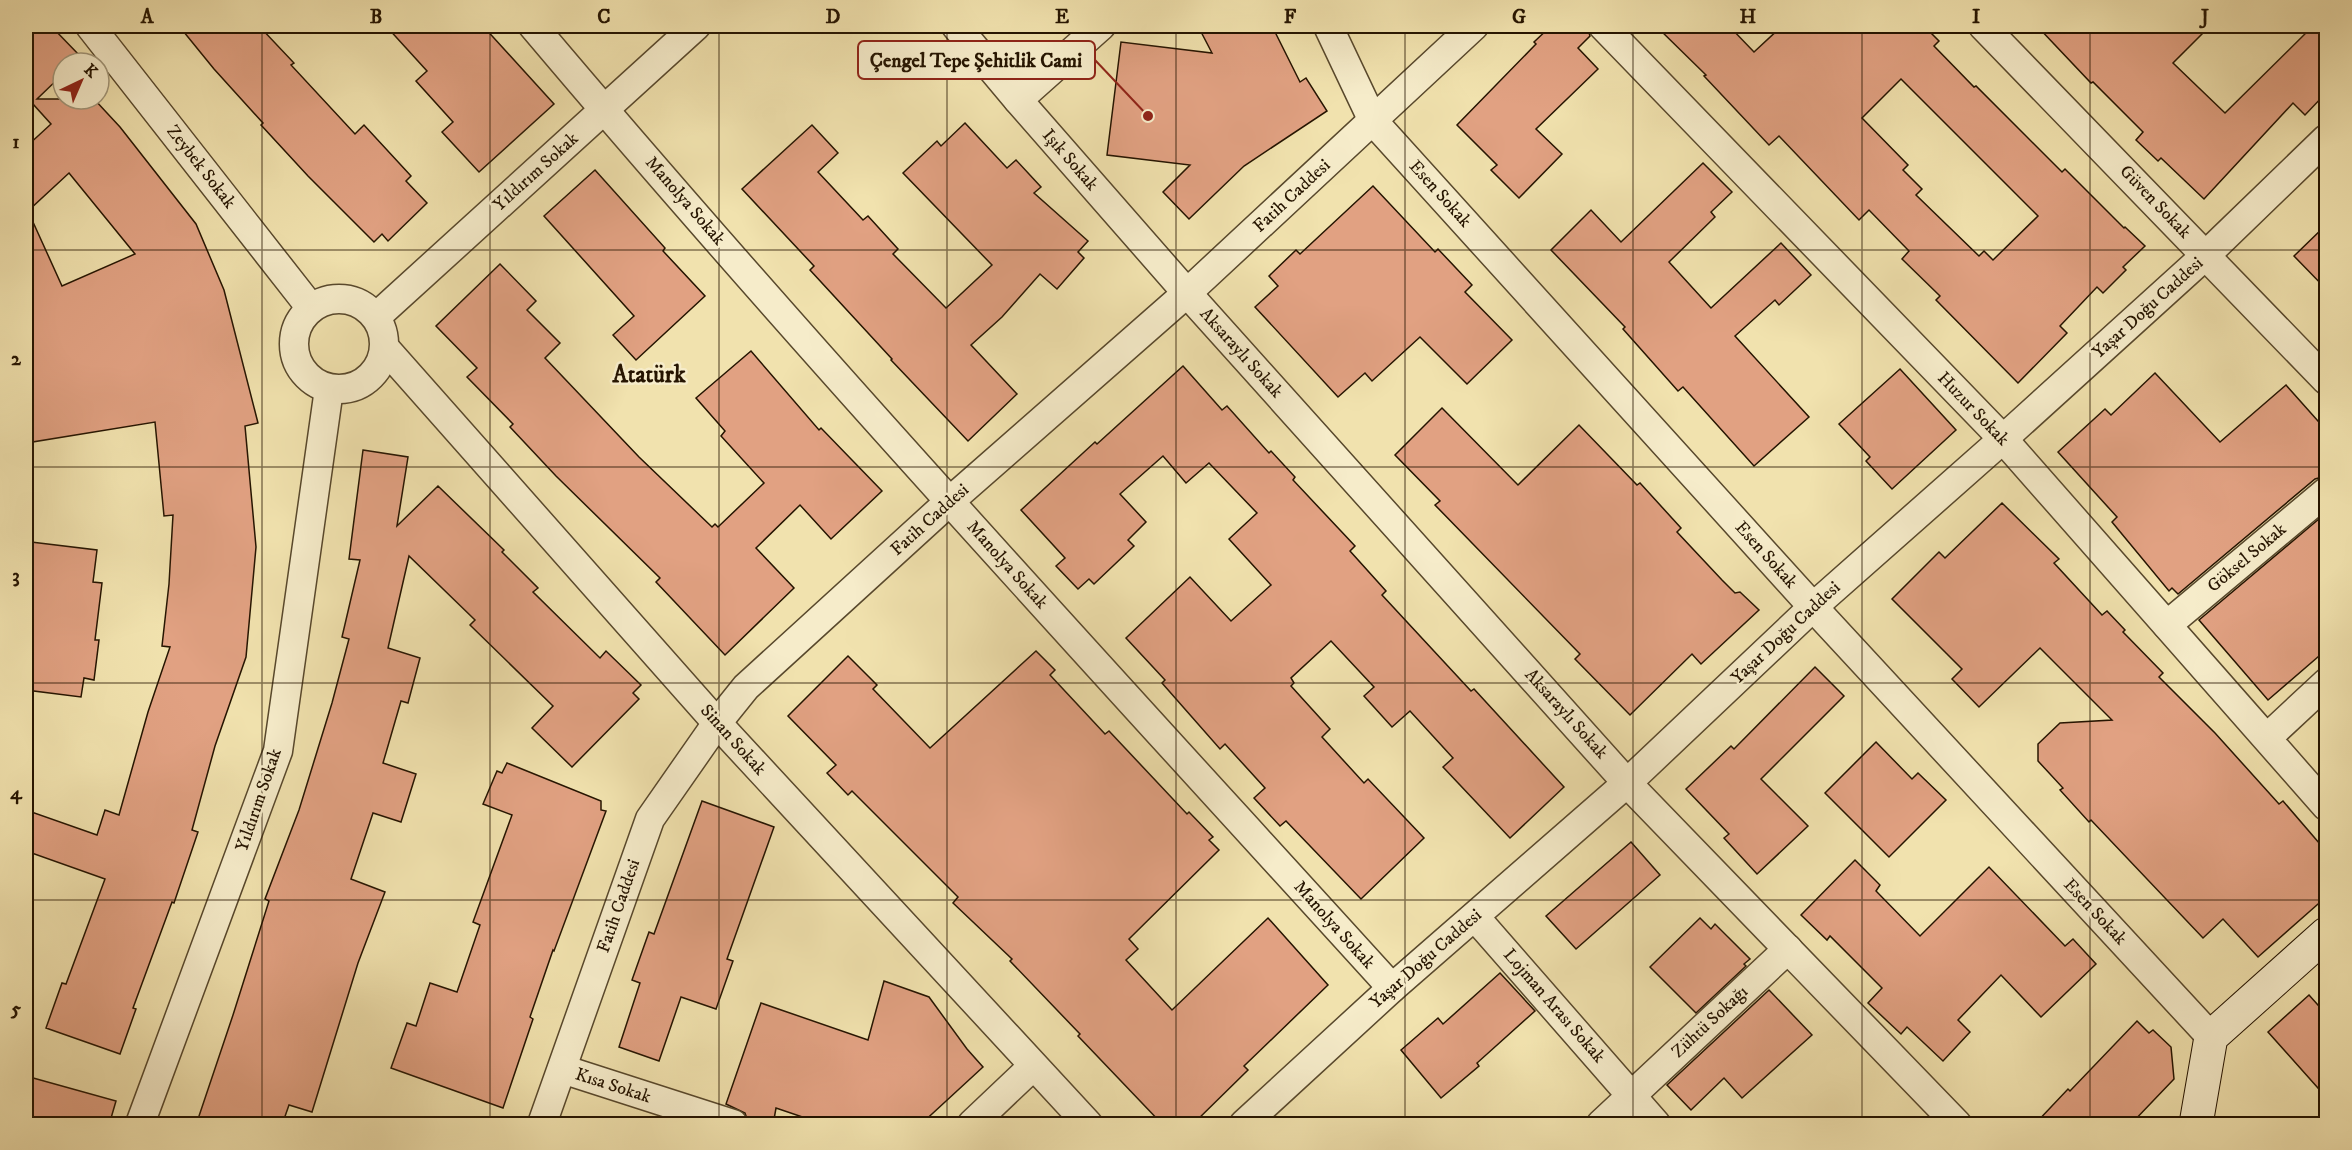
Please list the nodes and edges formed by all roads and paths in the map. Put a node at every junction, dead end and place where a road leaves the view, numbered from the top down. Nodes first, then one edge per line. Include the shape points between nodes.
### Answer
1 (90, 26) edge
2 (533, 26) edge
3 (696, 26) edge
4 (956, 26) edge
5 (1101, 26) edge
6 (1329, 26) edge
7 (1474, 26) edge
8 (1603, 26) edge
9 (1983, 26) edge
10 (1018, 100) junction
11 (604, 110) junction
12 (1373, 121) junction
13 (2326, 139) edge
14 (2206, 255) junction
15 (1186, 293) junction
16 (311, 308) junction
17 (376, 317) junction
18 (385, 348) junction
19 (2326, 380) edge
20 (328, 389) junction
21 (2003, 439) junction
22 (2326, 492) edge
23 (950, 501) junction
24 (1813, 607) junction
25 (2167, 625) junction
26 (2326, 683) edge
27 (717, 723) junction
28 (2268, 737) junction
29 (1628, 783) junction
30 (2326, 806) edge
31 (1475, 917) junction
32 (2326, 934) edge
33 (1788, 949) junction
34 (1392, 988) junction
35 (2211, 1037) junction
36 (1032, 1067) junction
37 (562, 1069) junction
38 (1633, 1095) junction
39 (140, 1125) edge
40 (542, 1125) edge
41 (733, 1125) edge
42 (972, 1125) edge
43 (1088, 1125) edge
44 (1244, 1125) edge
45 (1601, 1125) edge
46 (1656, 1125) edge
47 (1957, 1125) edge
48 (2196, 1125) edge

1 - 16 street, Zeybek Sokak
2 - 11 street, Manolya Sokak
3 - 11 street, Yıldırım Sokak
4 - 10 street, Işık Sokak
5 - 10 street
6 - 12 street, Esen Sokak
7 - 12 street, Fatih Caddesi
8 - 21 street, Huzur Sokak
9 - 14 street, Güven Sokak
10 - 15 street, Işık Sokak
11 - 17 street, Yıldırım Sokak
11 - 23 street, Manolya Sokak
12 - 15 street, Fatih Caddesi
12 - 24 street, Esen Sokak
13 - 14 street, Yaşar Doğu Caddesi
14 - 19 street, Güven Sokak
14 - 21 street, Yaşar Doğu Caddesi
15 - 23 street, Fatih Caddesi
15 - 29 street, Aksaraylı Sokak
16 - 17 street via 338,298 365,306
16 - 20 street via 302,318 293,345 302,371
17 - 18 street
18 - 20 street via 381,364 359,386
18 - 27 street, Sinan Sokak
20 - 39 street, Yıldırım Sokak via 278,751
21 - 24 street, Yaşar Doğu Caddesi
21 - 25 street, Huzur Sokak
22 - 25 street, Göksel Sokak
23 - 27 street, Fatih Caddesi via 746,687
23 - 34 street, Manolya Sokak
24 - 29 street, Yaşar Doğu Caddesi
24 - 35 street, Esen Sokak
25 - 28 street, Huzur Sokak
26 - 28 street
27 - 36 street, Sinan Sokak
27 - 37 street, Fatih Caddesi via 650,819
28 - 30 street, Huzur Sokak
29 - 31 street, Yaşar Doğu Caddesi
29 - 33 street, Aksaraylı Sokak
31 - 34 street, Yaşar Doğu Caddesi
31 - 38 street, Lojman Arası Sokak
32 - 35 street
33 - 38 street, Zühtü Sokağı
33 - 47 street, Aksaraylı Sokak
34 - 44 street, Yaşar Doğu Caddesi
35 - 48 street
36 - 42 street
36 - 43 street, Sinan Sokak
37 - 40 street, Fatih Caddesi
37 - 41 street, Kısa Sokak
38 - 45 street, Zühtü Sokağı
38 - 46 street, Lojman Arası Sokak

